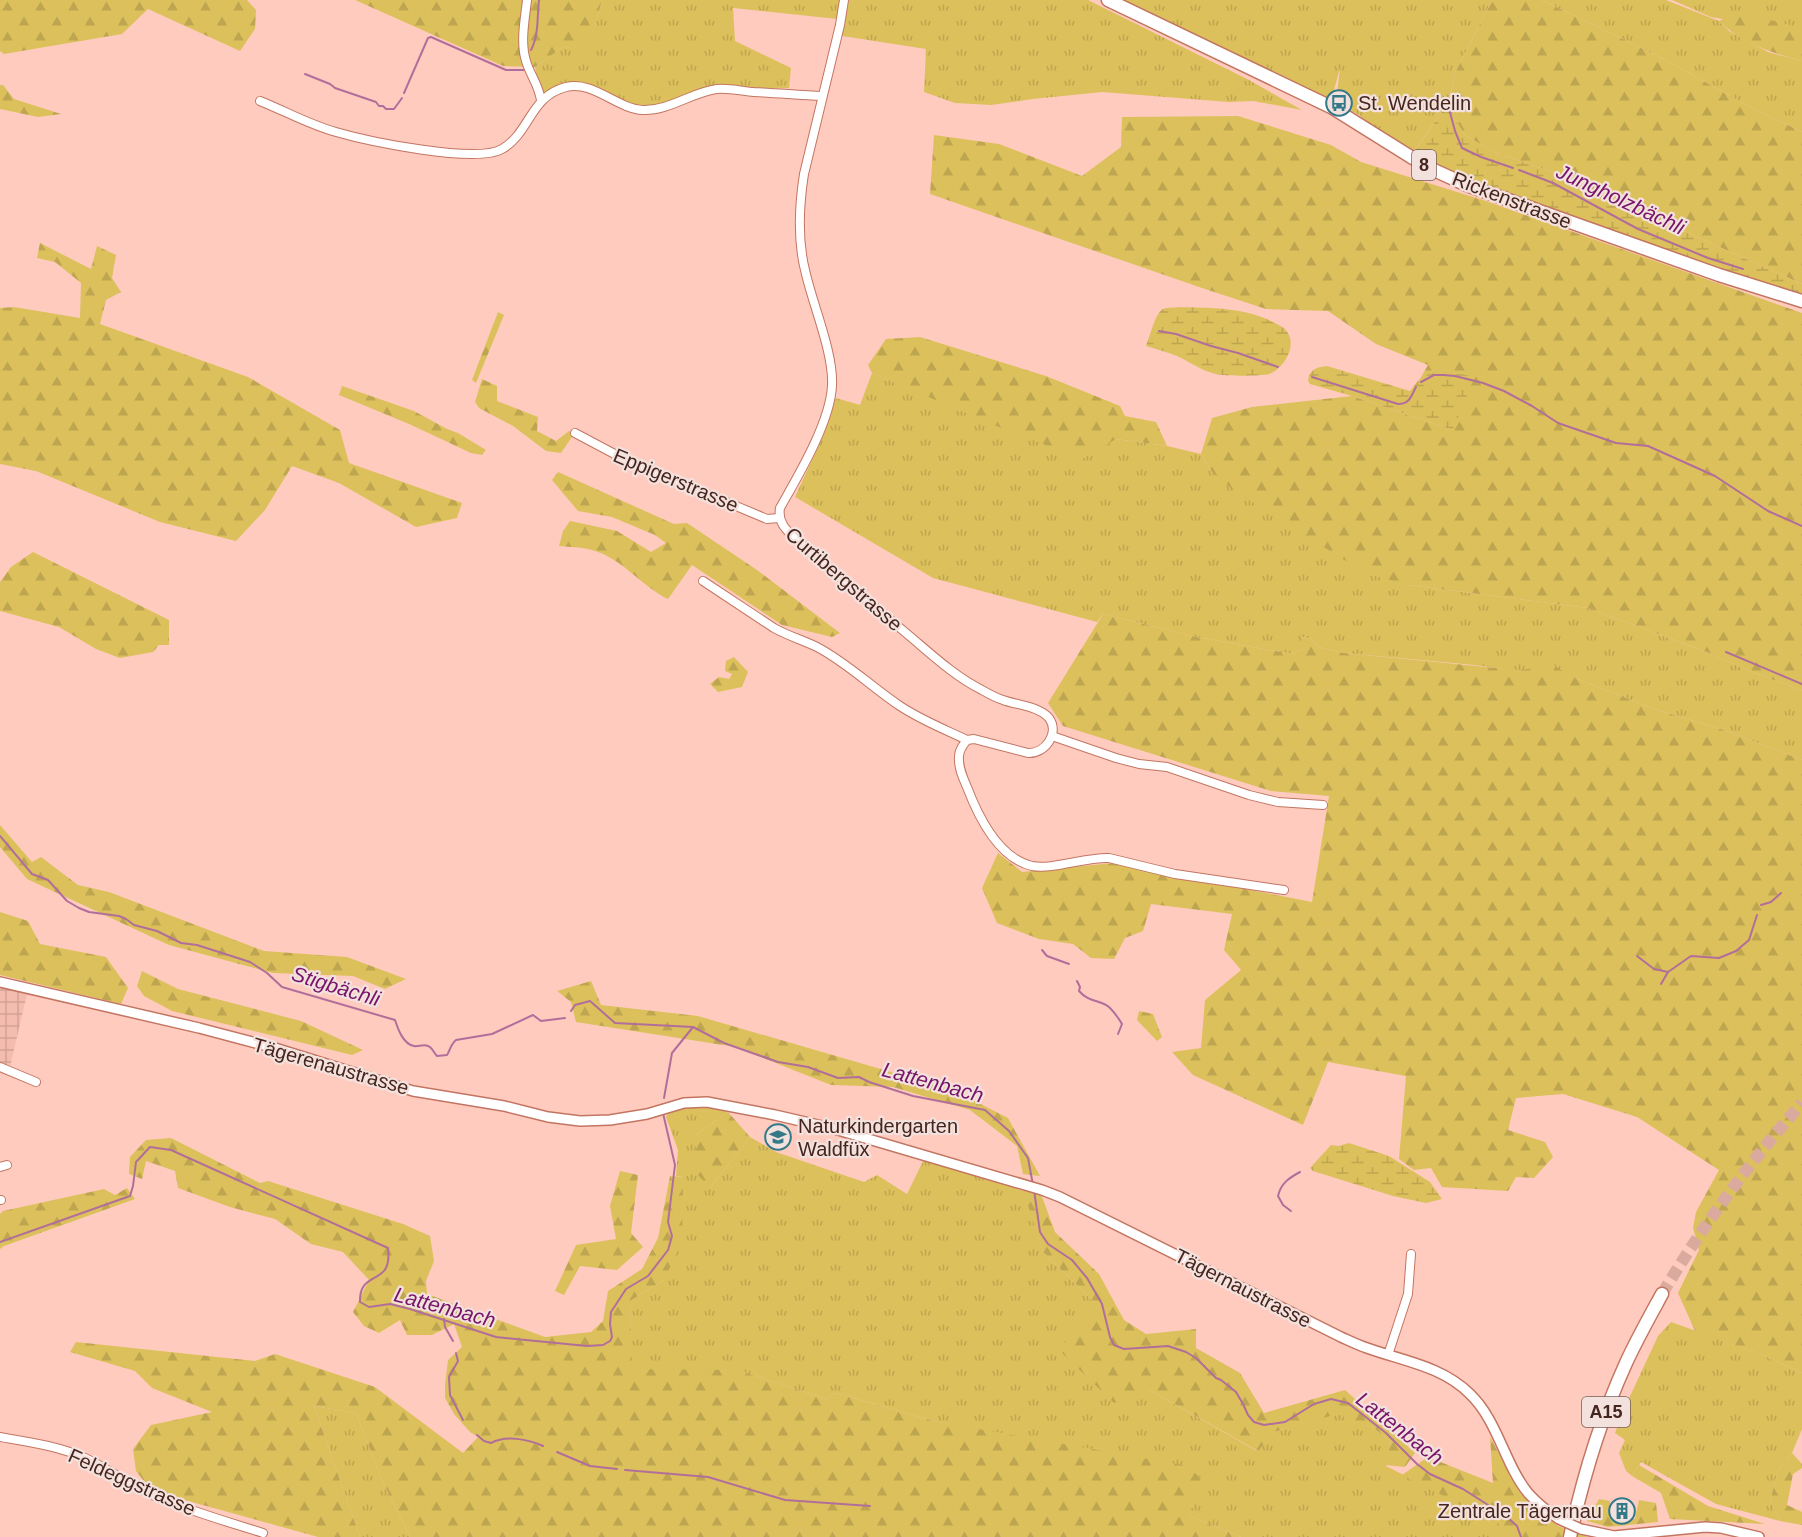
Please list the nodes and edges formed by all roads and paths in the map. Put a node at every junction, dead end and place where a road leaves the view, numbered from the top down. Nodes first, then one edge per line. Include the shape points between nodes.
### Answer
1 (527, 0) edge
2 (844, 0) edge
3 (1108, 0) edge
4 (822, 96) junction
5 (541, 100) junction
6 (260, 101) dead end
7 (1802, 301) edge
8 (575, 433) dead end
9 (779, 518) junction
10 (703, 581) dead end
11 (1052, 736) junction
12 (966, 740) junction
13 (1323, 805) dead end
14 (1284, 890) dead end
15 (0, 982) edge
16 (0, 1066) edge
17 (36, 1082) dead end
18 (665, 1108) joint
19 (1411, 1254) dead end
20 (1662, 1294) tunnel mouth
21 (1388, 1355) junction
22 (0, 1437) edge
23 (263, 1533) dead end
24 (1570, 1537) edge
25 (1759, 1537) edge

1 - 5 street via 525,61 539,87
2 - 4 street, Curtibergstrasse
3 - 7 main road, Rickenstrasse / 8 via 1331,107 1411,157 1468,186
4 - 5 street via 719,89 641,110 593,90 568,86
4 - 9 street, Curtibergstrasse via 804,174 799,230 805,271 830,360 832,386 814,444 780,508
5 - 6 street via 513,142 495,153 481,155 439,153 336,132
8 - 9 street, Eppigerstrasse via 624,459 766,519
9 - 11 street, Curtibergstrasse via 801,544 954,673 988,694 1045,714 1051,722
10 - 12 street via 784,634 815,646 921,719
11 - 12 street via 1043,749 1033,753
11 - 13 street via 1116,758 1167,767 1249,795 1278,802
12 - 14 street via 959,764 981,821 1007,852 1023,863 1042,866 1109,858 1174,874
15 - 18 street, Tägerenaustrasse via 210,1031 413,1090 548,1117 610,1120
16 - 17 street
18 - 21 street, Tägernaustrasse via 707,1102 775,1115 1042,1190 1341,1337
19 - 21 street via 1406,1306
20 - 24 main road, A15 via 1606,1411
21 - 25 street, Tägernaustrasse, bridge via 1447,1376 1470,1394 1488,1416 1528,1492 1559,1519 1581,1529 1614,1536 1713,1528
22 - 23 street, Feldeggstrasse via 74,1454 149,1493

